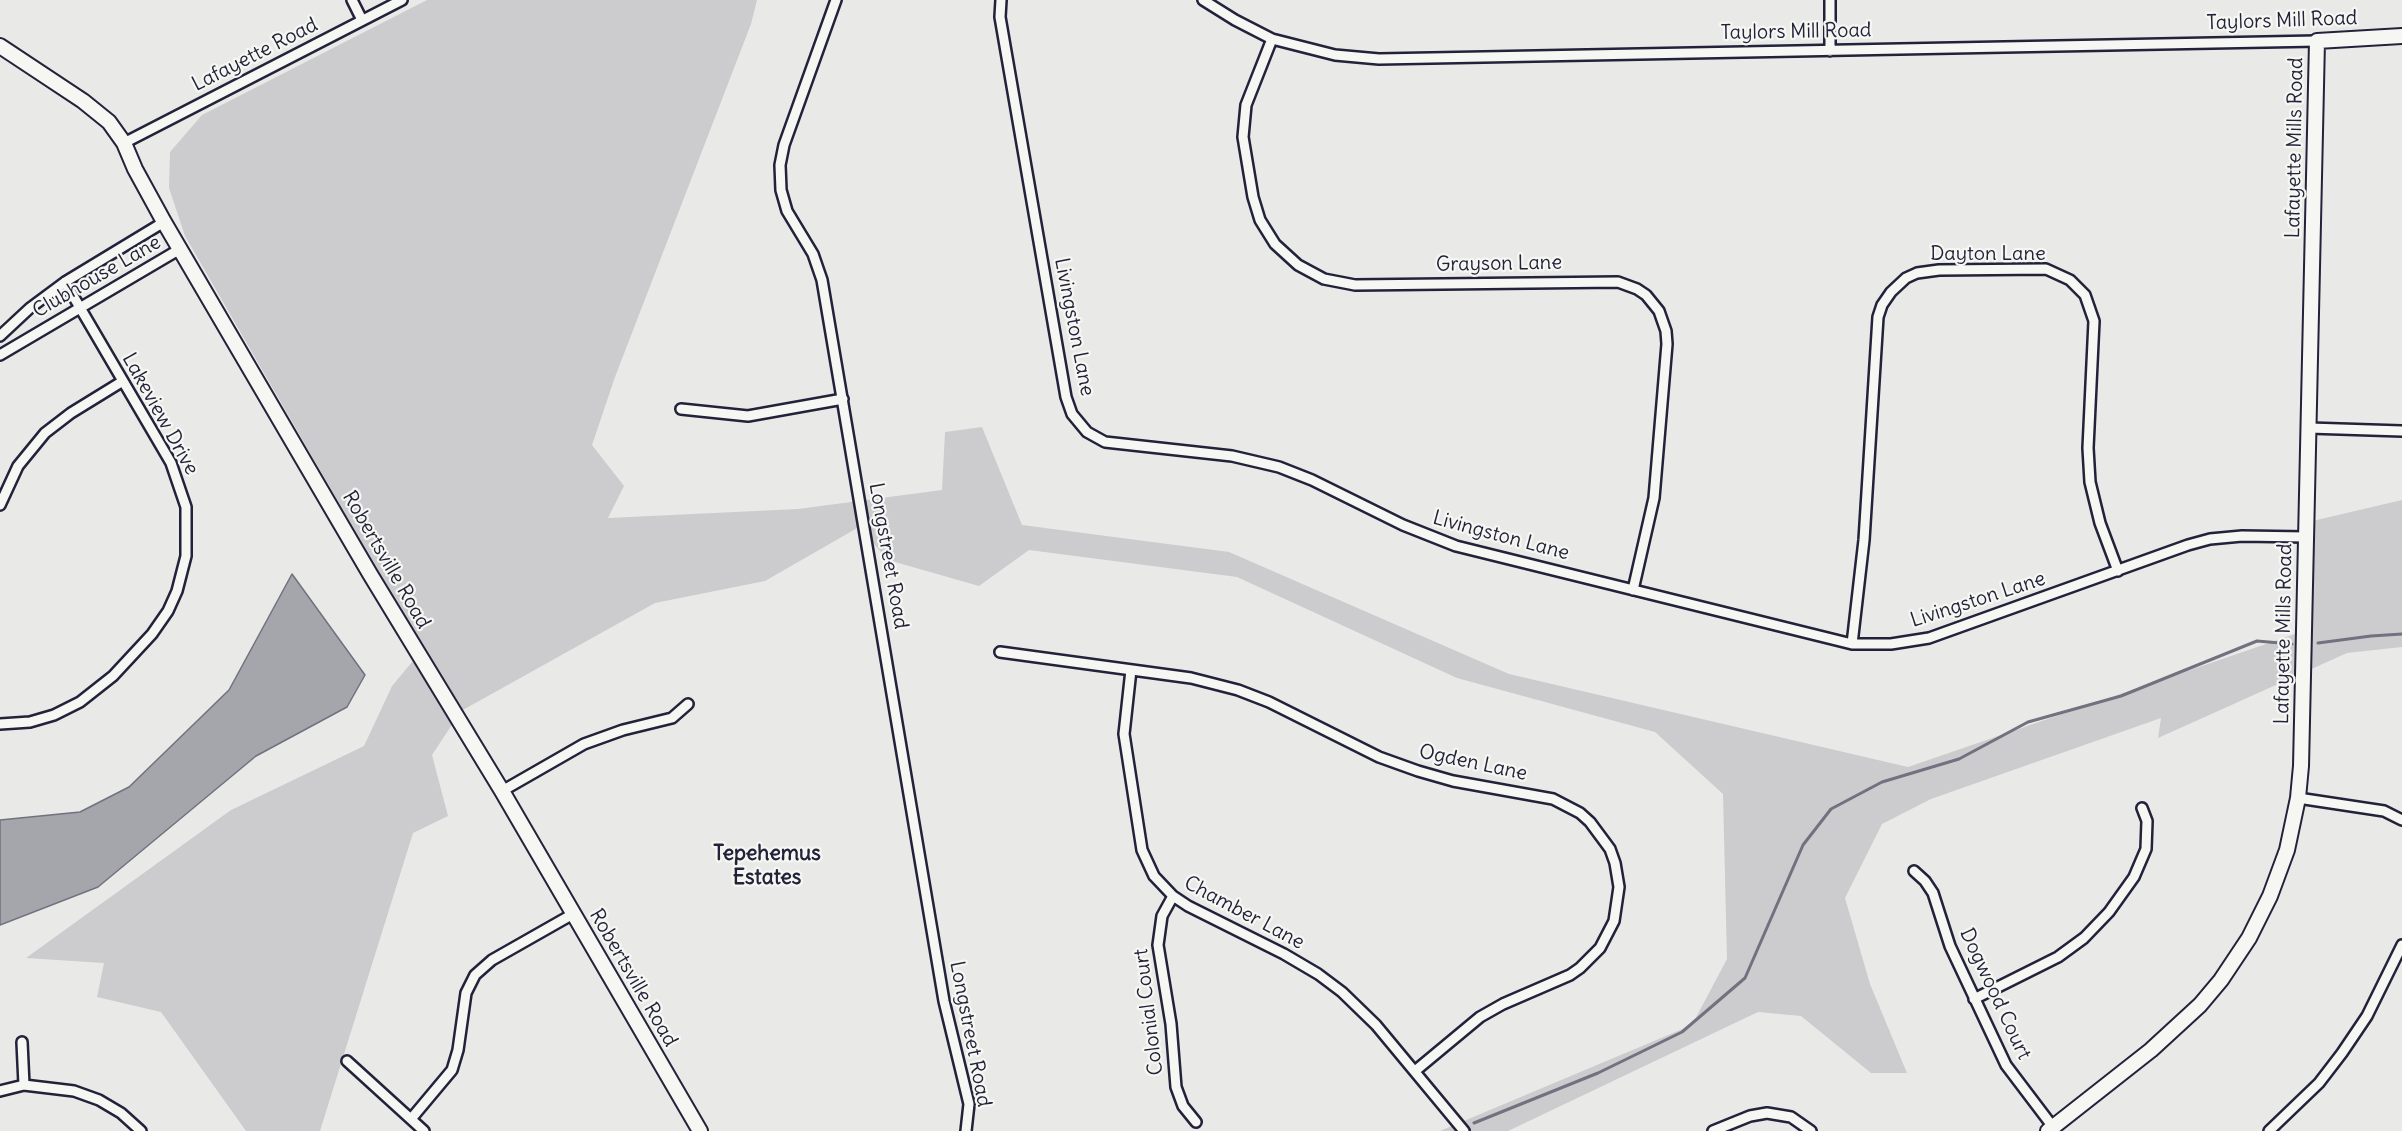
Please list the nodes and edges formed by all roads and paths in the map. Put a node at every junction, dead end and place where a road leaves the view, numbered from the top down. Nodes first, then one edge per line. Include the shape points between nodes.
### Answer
1 (352, 0) edge
2 (402, 0) edge
3 (836, 0) edge
4 (1000, 0) edge
5 (1203, 0) edge
6 (1830, 0) edge
7 (362, 20) junction
8 (2402, 36) edge
9 (1272, 39) junction
10 (2317, 40) junction
11 (0, 46) edge
12 (1830, 51) junction
13 (124, 143) junction
14 (164, 222) junction
15 (180, 249) junction
16 (65, 282) junction
17 (79, 307) junction
18 (0, 336) edge
19 (0, 355) edge
20 (123, 381) junction
21 (843, 399) junction
22 (681, 409) dead end
23 (2309, 429) junction
24 (2402, 431) edge
25 (0, 504) edge
26 (2306, 537) junction
27 (2118, 571) junction
28 (1633, 590) junction
29 (1852, 644) junction
30 (1000, 652) dead end
31 (1131, 670) junction
32 (688, 704) dead end
33 (0, 724) edge
34 (502, 791) junction
35 (2298, 798) junction
36 (2142, 808) dead end
37 (2402, 820) edge
38 (1914, 871) dead end
39 (1173, 896) junction
40 (573, 914) junction
41 (2402, 945) edge
42 (1974, 999) junction
43 (22, 1042) dead end
44 (347, 1061) dead end
45 (1415, 1071) junction
46 (24, 1085) junction
47 (0, 1091) edge
48 (411, 1119) junction
49 (1196, 1122) dead end
50 (2051, 1129) edge
51 (141, 1131) edge
52 (424, 1131) edge
53 (700, 1131) edge
54 (966, 1131) edge
55 (1464, 1131) edge
56 (1713, 1131) edge
57 (1811, 1131) edge
58 (2269, 1131) edge

1 - 7 street
2 - 7 street, Lafayette Road
3 - 21 street, Longstreet Road via 784,145 780,177 788,212 813,254 822,280
4 - 28 street, Livingston Lane via 1066,397 1072,414 1087,432 1113,445 1232,456 1279,467 1431,538
5 - 9 street, Taylors Mill Road
6 - 12 street
7 - 13 street, Lafayette Road
8 - 10 street, Taylors Mill Road
9 - 12 street, Taylors Mill Road via 1335,55 1379,59
9 - 28 street, Grayson Lane via 1246,105 1243,137 1260,220 1275,244 1298,265 1324,279 1355,285 1618,282 1646,295 1659,311 1667,344 1654,498
10 - 12 street, Taylors Mill Road
10 - 23 street, Lafayette Mills Road
11 - 13 street, Robertsville Road via 83,101 109,122
13 - 14 street, Robertsville Road
14 - 15 street, Robertsville Road
14 - 16 street, Clubhouse Lane
15 - 17 street, Clubhouse Lane
15 - 34 street, Robertsville Road
16 - 17 street, Lakeview Drive
16 - 18 street, Clubhouse Lane
17 - 19 street, Clubhouse Lane
17 - 20 street, Lakeview Drive
20 - 25 street via 45,433 18,466
20 - 33 street, Lakeview Drive via 171,463 182,491 188,542 177,591 152,634 92,695 41,719
21 - 22 street via 748,416
21 - 54 street, Longstreet Road via 944,1001 969,1104
23 - 24 street
23 - 26 street, Lafayette Mills Road
26 - 27 street, Livingston Lane via 2210,539
26 - 35 street, Lafayette Mills Road
27 - 29 street, Livingston Lane via 1929,638 1891,644
27 - 29 street, Dayton Lane via 2090,482 2094,321 2085,295 2070,280 2046,269 1917,273 1891,292 1878,317 1864,540
28 - 29 street, Livingston Lane
30 - 31 street, Ogden Lane
31 - 39 street, Chamber Lane via 1124,734 1142,850 1154,876
31 - 45 street, Ogden Lane via 1191,678 1238,690 1379,757 1418,771 1553,799 1580,813 1602,836 1615,863 1619,887 1614,921 1600,948 1570,975 1480,1017
32 - 34 street via 672,718 584,744
34 - 40 street, Robertsville Road
35 - 37 street via 2384,811
35 - 50 street, Lafayette Mills Road via 2287,850 2270,896 2249,938 2221,980 2174,1030
36 - 42 street via 2147,821 2146,849 2134,878 2109,912 2058,957
38 - 42 street, Dogwood Court via 1933,893 1950,946
39 - 45 street, Chamber Lane via 1318,974 1361,1009
39 - 49 street, Colonial Court via 1162,916 1158,945 1176,1087 1183,1107
40 - 48 street via 492,960 475,975 466,993 452,1070
40 - 53 street, Robertsville Road
41 - 58 street via 2367,1016 2342,1053 2319,1083
42 - 50 street, Dogwood Court via 2006,1065
43 - 46 street
44 - 48 street
45 - 55 street, Chamber Lane
46 - 47 street
46 - 51 street via 65,1089 99,1100
48 - 52 street
56 - 57 street via 1767,1113 1791,1117

